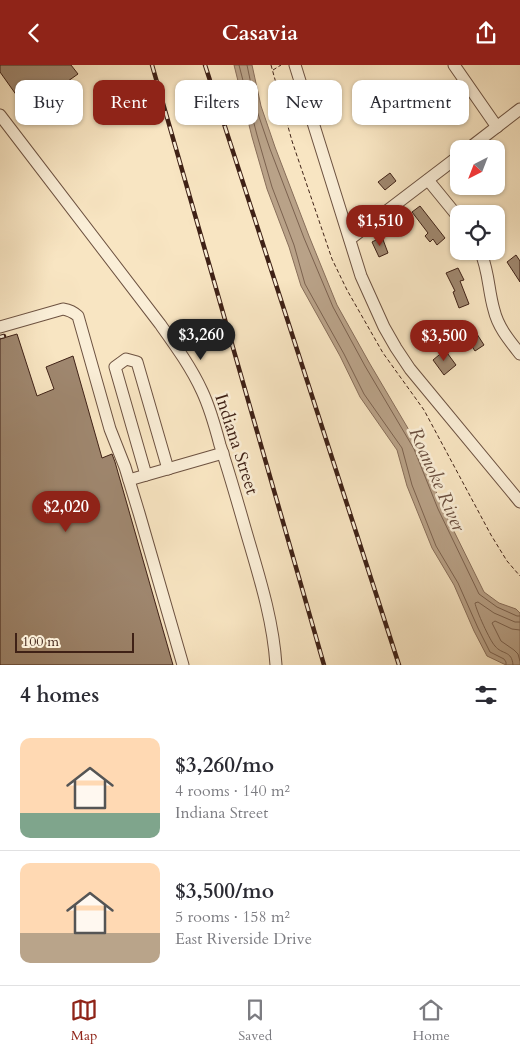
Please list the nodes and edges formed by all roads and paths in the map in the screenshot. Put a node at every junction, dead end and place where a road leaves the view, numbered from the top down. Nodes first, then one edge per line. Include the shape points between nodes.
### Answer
1 (281, 65) edge
2 (295, 65) edge
3 (454, 65) edge
4 (272, 71) dead end
5 (520, 109) edge
6 (0, 115) edge
7 (497, 127) junction
8 (480, 140) edge
9 (450, 163) edge
10 (428, 180) junction
11 (450, 207) edge
12 (350, 239) junction
13 (483, 260) edge
14 (0, 327) edge
15 (520, 354) edge
16 (223, 453) junction
17 (168, 469) junction
18 (146, 475) junction
19 (129, 480) junction
20 (520, 502) edge
21 (182, 665) edge
22 (276, 665) edge

1 - 4 path
2 - 12 street
3 - 7 street
5 - 7 street
6 - 16 street, Indiana Street via 178,349 202,390
7 - 8 street
9 - 10 street
10 - 11 street
10 - 12 street
12 - 20 street via 375,308 396,348
13 - 15 street via 499,325
14 - 19 street via 63,309 78,316 110,429
16 - 17 street
16 - 22 street, Indiana Street via 265,601
17 - 18 street
17 - 18 street via 137,362 126,359 115,367
18 - 19 street
19 - 21 street

